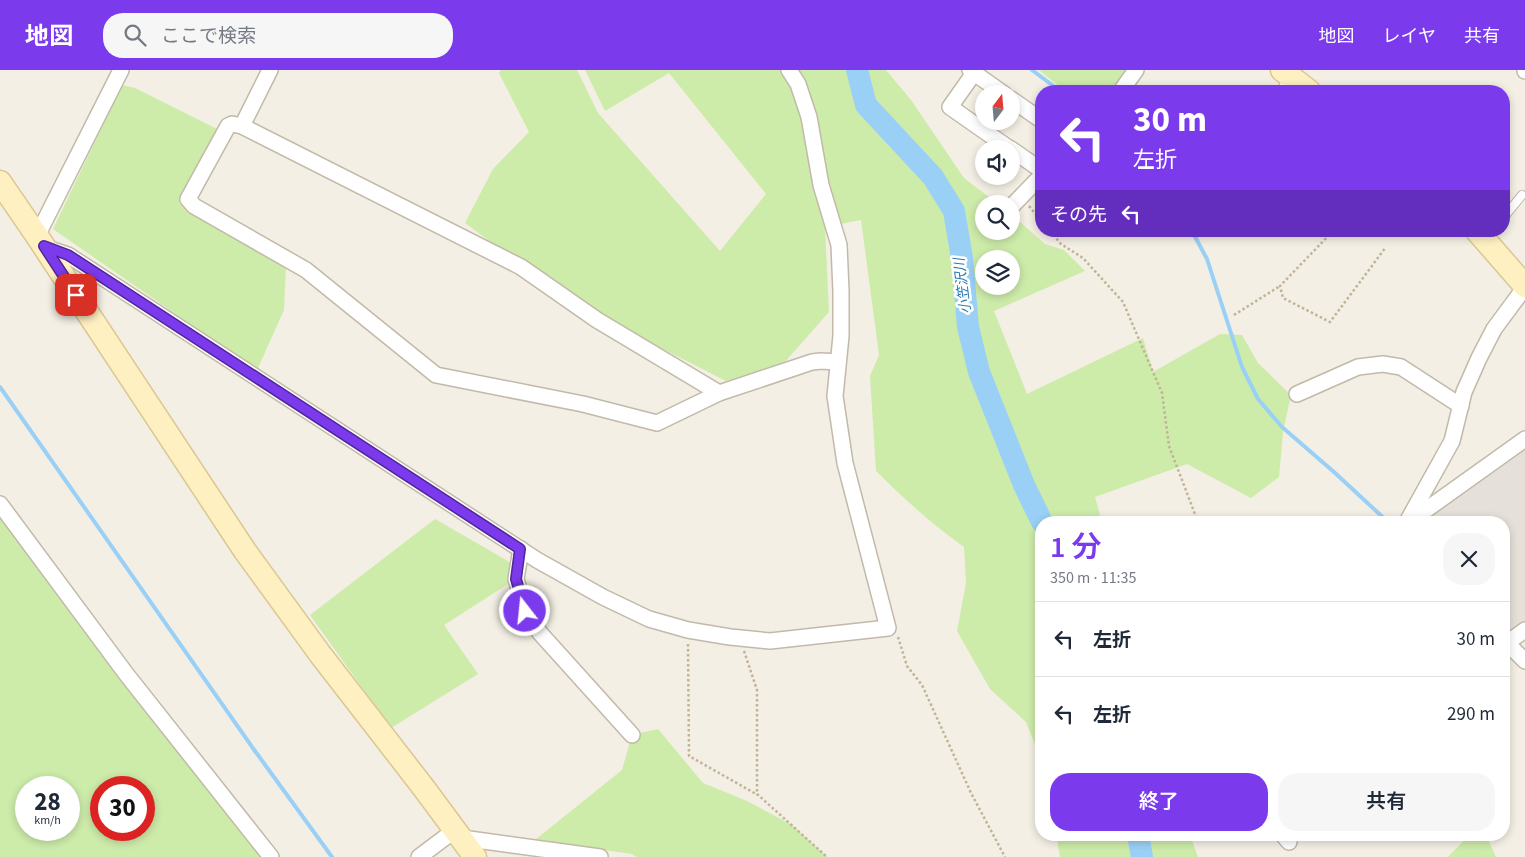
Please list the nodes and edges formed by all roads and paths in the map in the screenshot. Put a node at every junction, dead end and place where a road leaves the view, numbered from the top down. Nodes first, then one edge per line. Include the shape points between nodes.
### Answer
1 (122, 70) edge
2 (270, 70) edge
3 (789, 70) edge
4 (1136, 70) edge
5 (972, 71) edge
6 (991, 85) edge
7 (1125, 85) edge
8 (1020, 105) edge
9 (1035, 116) edge
10 (242, 126) junction
11 (998, 140) edge
12 (1020, 155) edge
13 (1035, 166) edge
14 (0, 182) edge
15 (1035, 182) edge
16 (1522, 195) dead end
17 (1020, 198) edge
18 (1020, 205) edge
19 (1510, 210) edge
20 (1035, 216) edge
21 (1055, 237) edge
22 (1328, 237) edge
23 (1487, 237) edge
24 (41, 241) junction
25 (1386, 247) dead end
26 (1280, 286) junction
27 (1525, 286) edge
28 (1234, 315) dead end
29 (838, 362) junction
30 (719, 393) junction
31 (1297, 394) dead end
32 (1461, 406) junction
33 (1525, 439) edge
34 (0, 504) edge
35 (1196, 516) edge
36 (1411, 516) edge
37 (1416, 516) edge
38 (520, 549) junction
39 (888, 628) junction
40 (688, 630) junction
41 (1525, 630) edge
42 (739, 638) junction
43 (1510, 638) edge
44 (1510, 643) edge
45 (1525, 662) edge
46 (632, 735) dead end
47 (757, 794) junction
48 (458, 834) junction
49 (271, 857) edge
50 (419, 857) edge
51 (475, 857) edge
52 (600, 857) edge
53 (827, 857) edge
54 (1006, 857) edge

1 - 24 street
2 - 10 street
3 - 29 street via 798,84 809,118 821,184 839,245 841,336
4 - 7 street
5 - 6 street
5 - 11 street via 950,107
8 - 9 street
10 - 30 street via 521,267 598,320
10 - 30 street via 228,126 188,200 306,270 436,375 583,404 657,423
12 - 13 street
14 - 24 street
15 - 17 street
16 - 19 lane
18 - 20 path
21 - 35 path via 1083,258 1123,302 1162,392 1169,446
22 - 26 path
23 - 27 street
24 - 38 street via 68,255
24 - 48 street via 245,552
25 - 26 path via 1330,322 1282,298
26 - 28 path
27 - 32 street via 1478,358
29 - 30 street via 812,362
29 - 39 street via 834,396 845,463
31 - 32 street via 1358,366 1383,364 1400,367
32 - 36 street via 1452,440
33 - 37 street
34 - 49 street via 126,676
38 - 40 street via 603,597 650,619
38 - 46 street via 516,579 525,611 540,633
39 - 42 street via 770,641
39 - 54 path via 898,638 907,666 922,685 971,793
40 - 42 street
40 - 47 path via 688,756
41 - 43 street
42 - 47 path via 757,690
44 - 45 street
47 - 53 path
48 - 50 street
48 - 51 street
48 - 52 street

